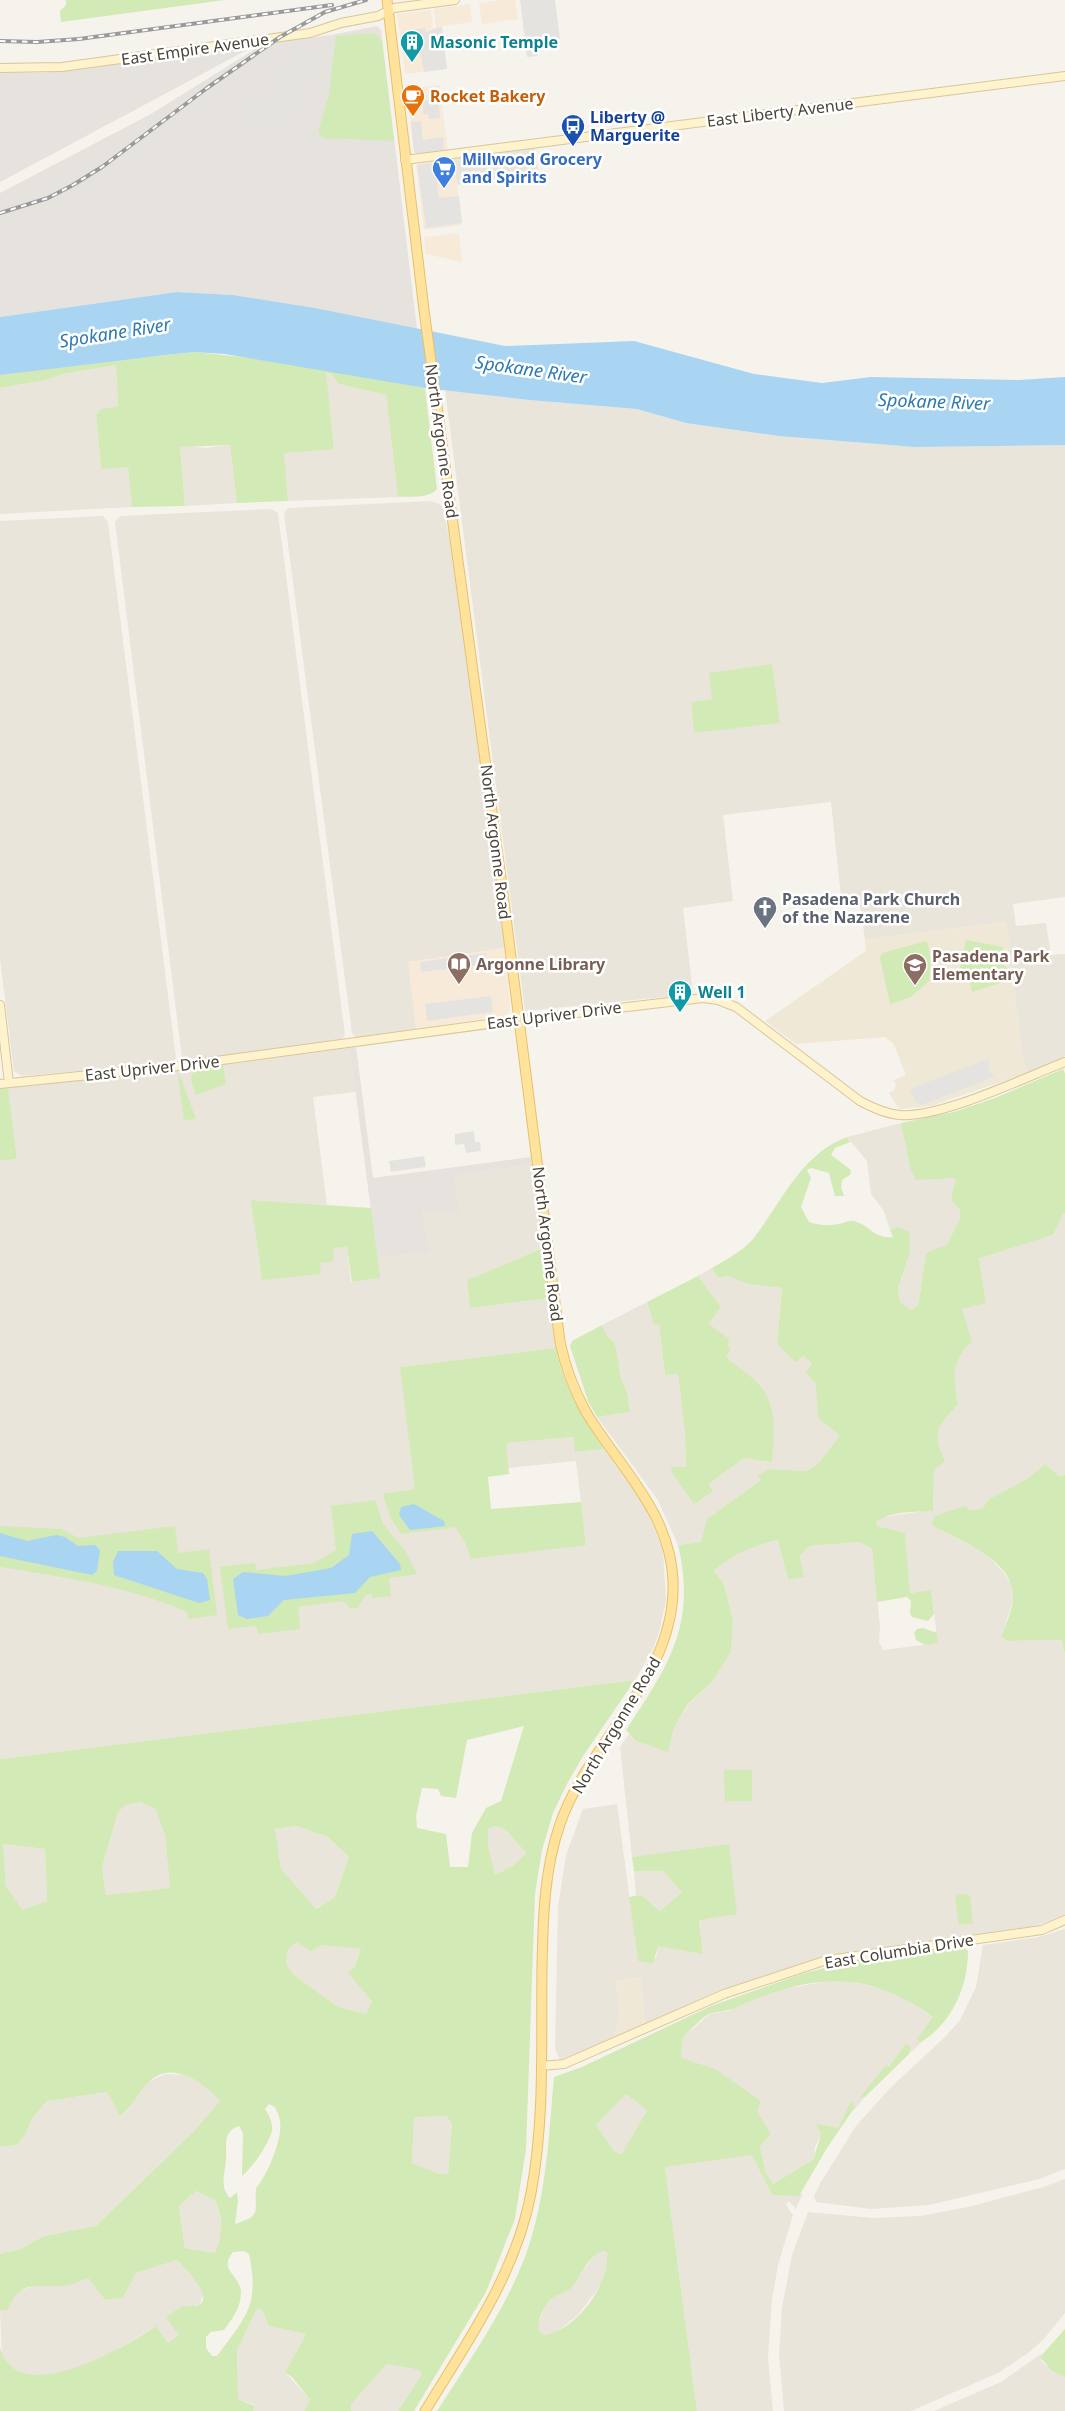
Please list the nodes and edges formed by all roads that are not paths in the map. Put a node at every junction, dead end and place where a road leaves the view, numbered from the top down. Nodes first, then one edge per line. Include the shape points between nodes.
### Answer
1 (386, 0) edge
2 (455, 0) edge
3 (388, 12) junction
4 (0, 68) edge
5 (1065, 76) edge
6 (405, 160) junction
7 (0, 1005) edge
8 (518, 1020) junction
9 (1065, 1062) edge
10 (9, 1083) junction
11 (0, 1084) edge
12 (1065, 1920) edge
13 (540, 2066) junction
14 (425, 2411) edge

1 - 3 main road, North Argonne Road
2 - 3 street, East Empire Avenue via 396,8
3 - 4 street, East Empire Avenue via 310,33 62,67
3 - 6 main road, North Argonne Road
5 - 6 street, East Liberty Avenue
6 - 8 main road, North Argonne Road
7 - 10 street
8 - 9 street, East Upriver Drive via 689,998 718,1000 753,1018 860,1101 898,1115 949,1106
8 - 10 street, East Upriver Drive via 181,1066
8 - 13 main road, North Argonne Road via 563,1358 587,1413 657,1516 668,1547 673,1578 672,1613 649,1676 578,1783 560,1823 544,1908
10 - 11 street, East Upriver Drive
12 - 13 street, East Columbia Drive via 1042,1930 827,1960 724,1994 564,2064
13 - 14 main road, North Argonne Road via 535,2167 521,2231 488,2308

